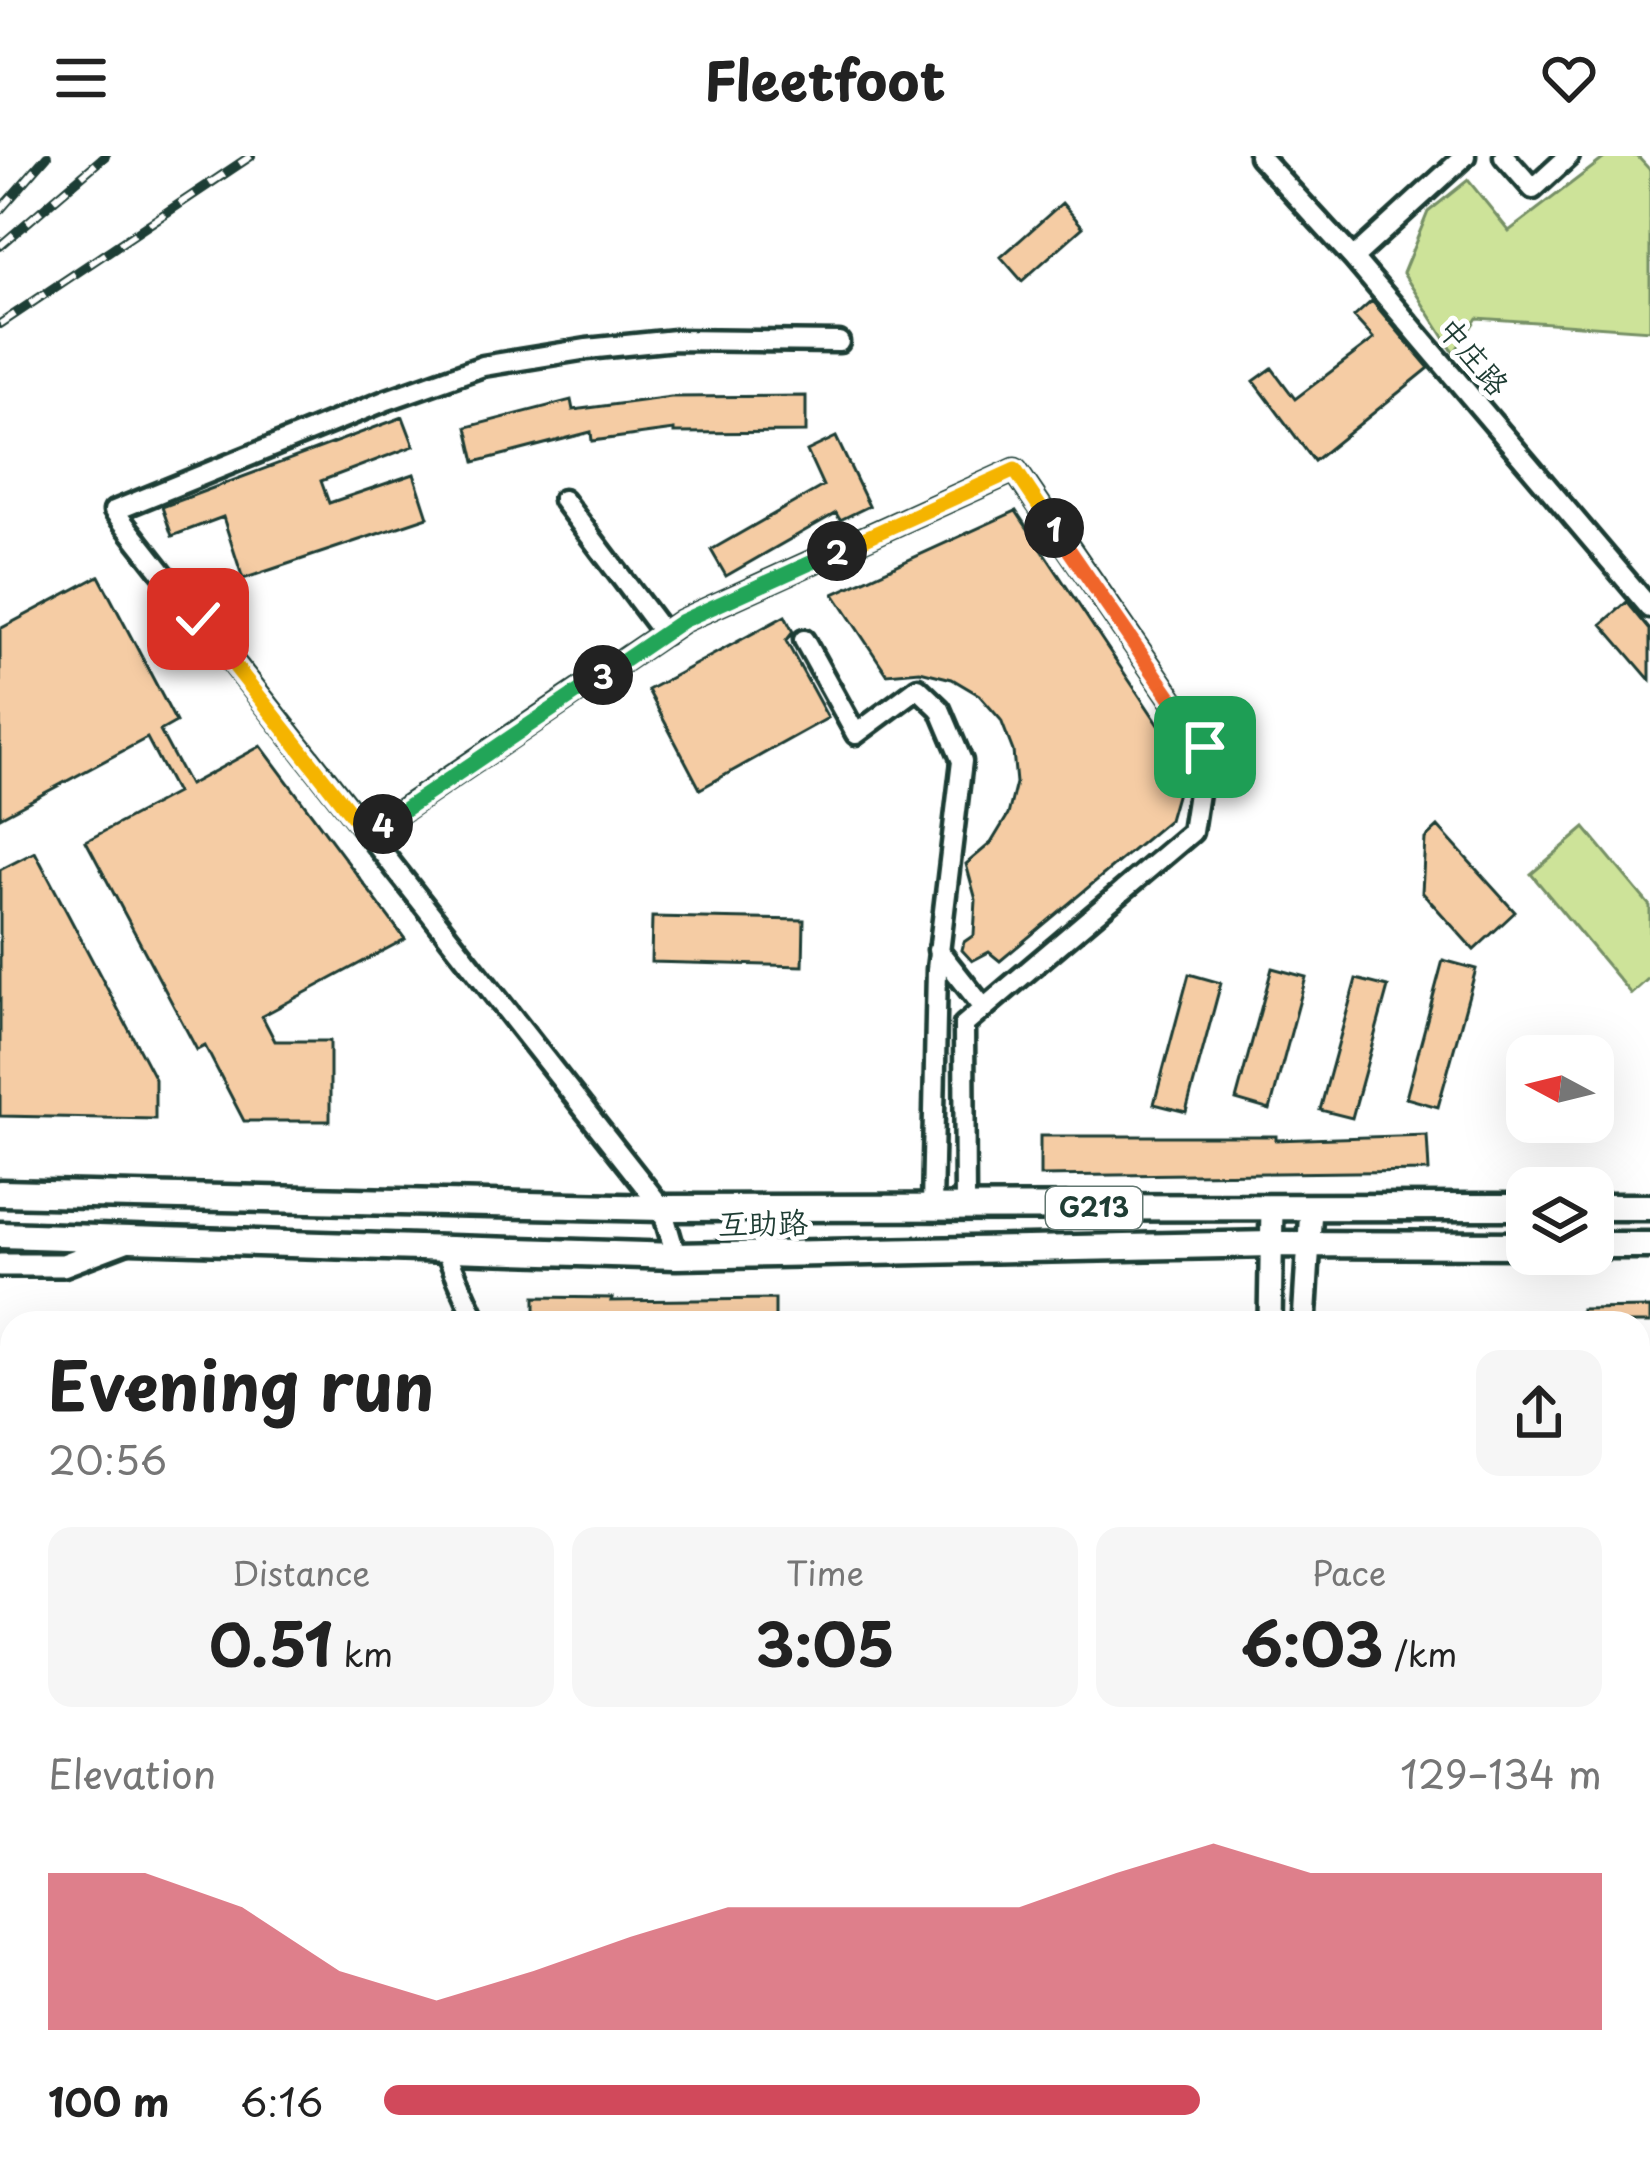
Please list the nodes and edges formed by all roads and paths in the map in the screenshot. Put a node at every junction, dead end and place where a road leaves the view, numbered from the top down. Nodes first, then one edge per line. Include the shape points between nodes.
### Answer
1 (1259, 156) edge
2 (1465, 156) edge
3 (1504, 156) edge
4 (1569, 156) edge
5 (1353, 258) junction
6 (839, 342) dead end
7 (563, 500) dead end
8 (1650, 608) edge
9 (664, 634) junction
10 (804, 640) dead end
11 (367, 834) junction
12 (938, 960) junction
13 (984, 1008) junction
14 (0, 1193) edge
15 (1506, 1207) edge
16 (1614, 1207) edge
17 (1650, 1207) edge
18 (662, 1208) junction
19 (932, 1208) junction
20 (964, 1208) junction
21 (1272, 1208) junction
22 (1311, 1208) junction
23 (0, 1235) edge
24 (126, 1241) junction
25 (1272, 1244) junction
26 (1311, 1244) junction
27 (1506, 1245) edge
28 (1614, 1245) edge
29 (1650, 1245) edge
30 (446, 1252) junction
31 (676, 1256) junction
32 (0, 1265) edge
33 (471, 1311) edge
34 (1270, 1311) edge
35 (1305, 1311) edge

1 - 5 street, 中庄路
2 - 5 street
3 - 4 street via 1533,189
5 - 8 street, 中庄路
6 - 11 street via 675,340 483,366 114,511
7 - 9 street
9 - 11 street
9 - 13 street via 1015,470 1205,747 1192,832
10 - 12 street via 856,734 918,688 940,709 962,761
11 - 18 street
12 - 13 street
12 - 19 street
13 - 20 street via 964,1024
14 - 18 highway, 互助路 / G213
15 - 22 highway, 互助路 / G213
16 - 17 highway
18 - 19 highway, 互助路 / G213
18 - 31 street
19 - 20 highway, 互助路 / G213
20 - 21 highway, 互助路 / G213
21 - 22 highway, 互助路 / G213
21 - 25 main road
22 - 26 main road
23 - 24 highway, 互助路 / G213
24 - 30 highway, 互助路 / G213
24 - 32 main road via 63,1265
25 - 26 highway, 互助路 / G213
25 - 31 highway, 互助路 / G213
25 - 34 main road
26 - 27 highway, 互助路 / G213
26 - 35 main road
28 - 29 highway
30 - 31 highway, 互助路 / G213
30 - 33 street

